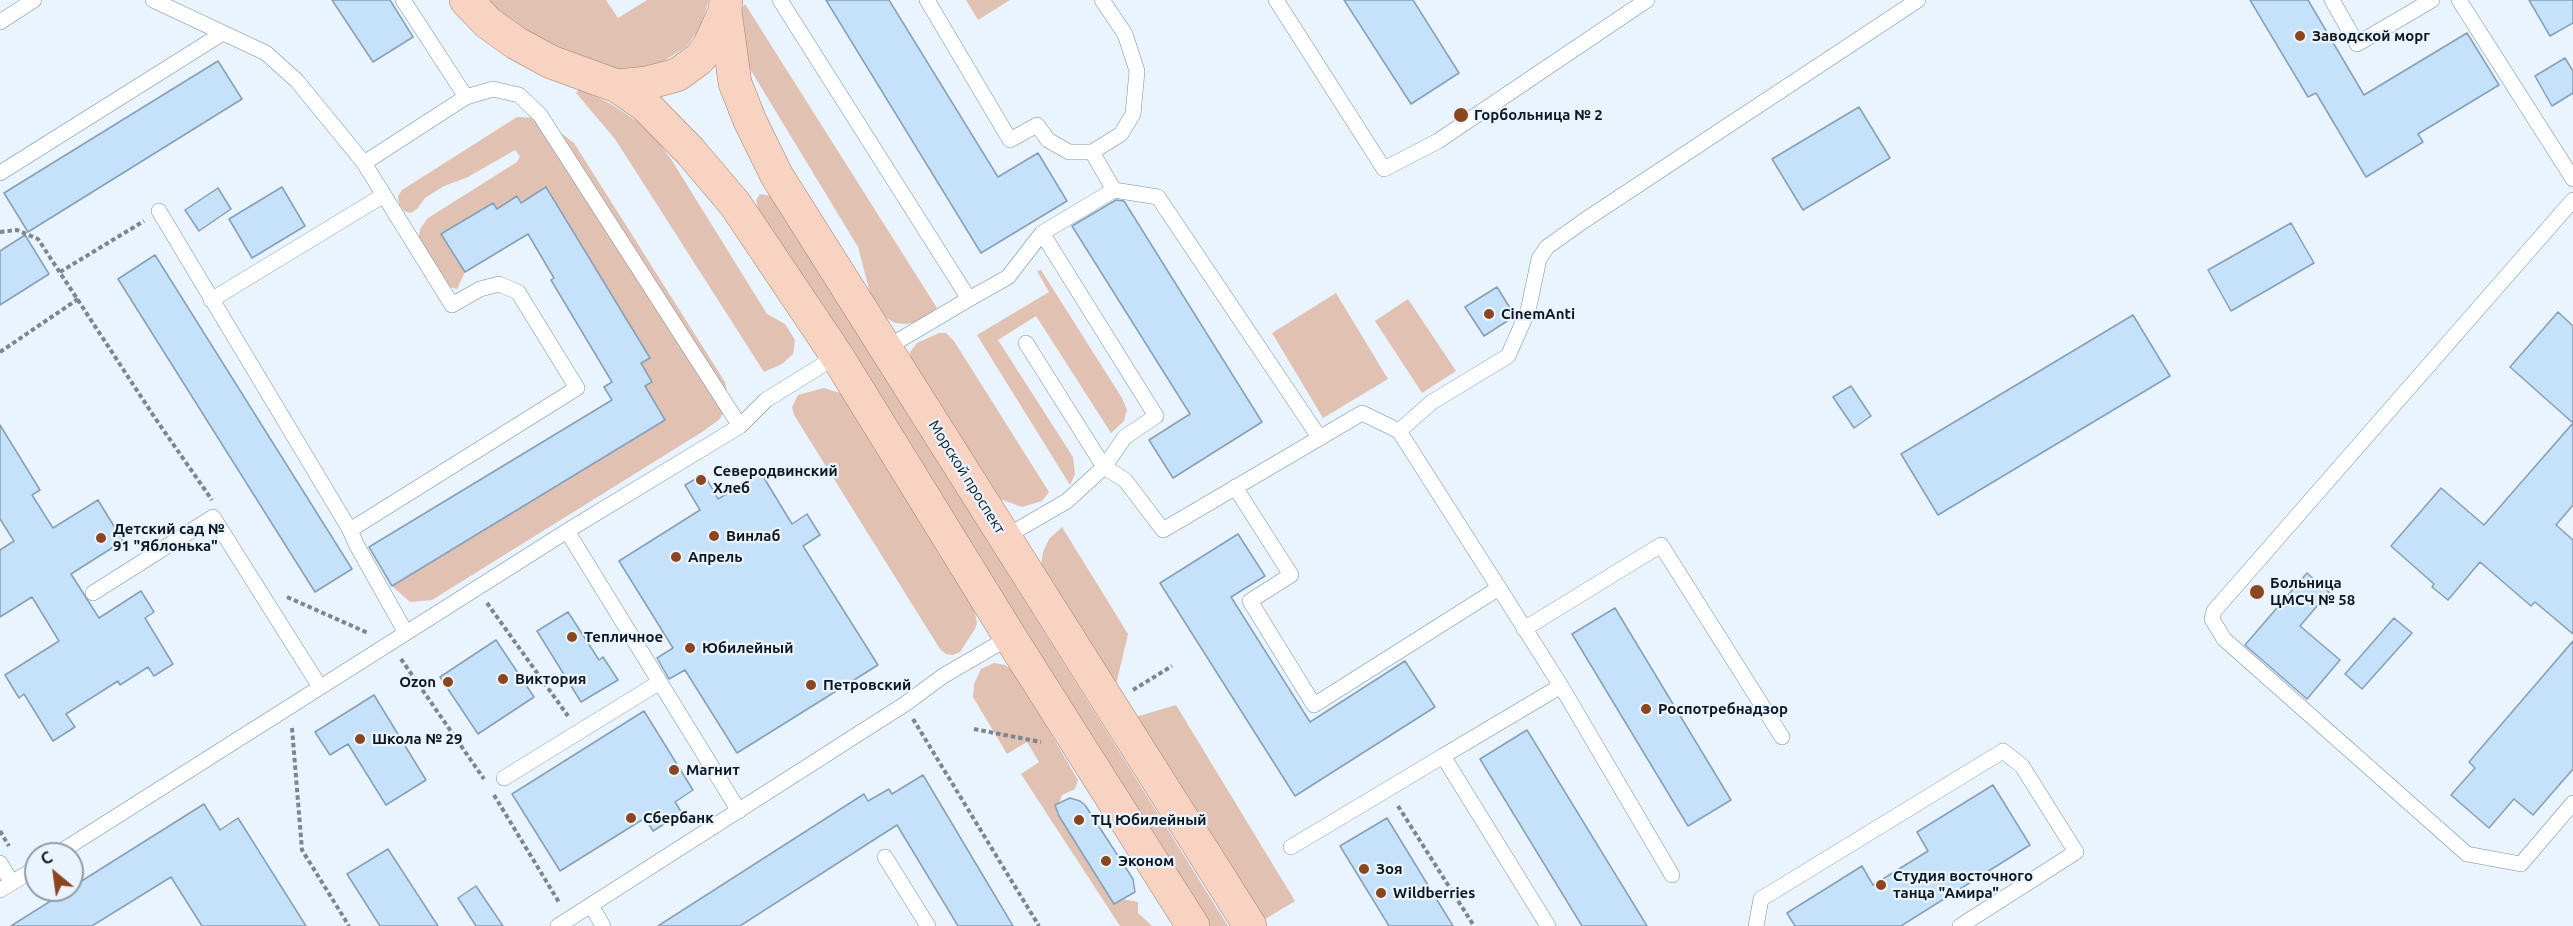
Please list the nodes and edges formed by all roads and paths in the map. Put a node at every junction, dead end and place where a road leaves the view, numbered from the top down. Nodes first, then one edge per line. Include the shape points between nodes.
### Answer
1 (34, 0) edge
2 (153, 0) edge
3 (403, 0) edge
4 (466, 0) edge
5 (780, 0) edge
6 (927, 0) edge
7 (1102, 0) edge
8 (1276, 0) edge
9 (1647, 0) edge
10 (1918, 0) edge
11 (2332, 0) edge
12 (2432, 0) edge
13 (2459, 0) edge
14 (725, 5) edge
15 (0, 22) edge
16 (223, 33) junction
17 (617, 86) junction
18 (466, 97) junction
19 (1092, 152) junction
20 (364, 163) junction
21 (0, 173) edge
22 (777, 176) junction
23 (2573, 179) edge
24 (1114, 190) junction
25 (384, 195) junction
26 (2573, 200) edge
27 (735, 204) junction
28 (159, 212) joint
29 (0, 232) edge
30 (1042, 233) junction
31 (60, 273) junction
32 (78, 299) junction
33 (969, 299) junction
34 (211, 300) junction
35 (1026, 343) dead end
36 (886, 348) junction
37 (0, 352) edge
38 (837, 356) junction
39 (740, 426) junction
40 (1399, 431) junction
41 (1319, 437) junction
42 (1104, 467) junction
43 (1235, 487) junction
44 (219, 510) dead end
45 (350, 530) junction
46 (567, 531) junction
47 (1005, 537) junction
48 (1499, 588) junction
49 (93, 593) dead end
50 (279, 593) dead end
51 (1524, 629) junction
52 (406, 633) junction
53 (1010, 637) junction
54 (390, 642) junction
55 (1172, 666) dead end
56 (660, 682) junction
57 (320, 687) junction
58 (1561, 687) junction
59 (1127, 694) dead end
60 (904, 704) junction
61 (290, 706) junction
62 (974, 729) dead end
63 (1782, 737) dead end
64 (1048, 743) dead end
65 (1443, 756) junction
66 (504, 778) dead end
67 (1396, 802) dead end
68 (2573, 803) edge
69 (739, 811) junction
70 (76, 842) edge
71 (1290, 847) dead end
72 (885, 857) dead end
73 (0, 863) edge
74 (24, 875) edge
75 (1672, 875) dead end
76 (6, 886) edge
77 (560, 904) dead end
78 (591, 905) junction
79 (349, 926) edge
80 (558, 926) edge
81 (603, 926) edge
82 (928, 926) edge
83 (1039, 926) edge
84 (1193, 926) edge
85 (1250, 926) edge
86 (1474, 926) edge
87 (1548, 926) edge
88 (1755, 926) edge
89 (1960, 926) edge

1 - 15 lane
2 - 16 lane
3 - 18 lane
4 - 17 main road, Морской проспект via 488,23 535,54
5 - 33 lane
6 - 19 lane via 1010,140 1037,125 1048,140 1069,152
7 - 19 lane via 1125,34 1137,71 1133,114 1121,134
8 - 9 lane via 1384,169 1438,141
10 - 40 lane via 1547,247 1539,259 1528,311 1508,356 1432,402
11 - 12 lane via 2357,44
13 - 23 lane
14 - 17 main road, Морской проспект via 710,46 699,59 677,75
14 - 22 main road, Морской проспект via 735,83
16 - 20 lane via 266,53 297,81
16 - 21 lane
17 - 27 main road, Морской проспект via 646,106
18 - 20 lane
18 - 39 lane via 493,89 519,95 540,115
19 - 24 lane
20 - 25 lane
22 - 27 main road via 757,177 740,188
22 - 36 main road, Морской проспект
24 - 30 lane
24 - 41 lane via 1158,197
25 - 34 lane
25 - 45 lane via 452,305 480,289 500,284 518,292 577,388
26 - 68 lane via 2214,611 2212,619 2224,639 2467,854 2521,864
27 - 38 main road, Морской проспект
28 - 31 path
28 - 34 lane
29 - 31 path via 17,230 38,238
30 - 33 lane via 1008,278
30 - 42 lane via 1156,416 1125,437
31 - 32 path
32 - 37 path
32 - 44 path
33 - 36 lane
34 - 45 lane
35 - 42 lane
36 - 47 main road, Морской проспект
38 - 39 lane via 766,400
38 - 53 main road, Морской проспект
39 - 46 lane
40 - 41 lane via 1362,412
40 - 48 lane
41 - 43 lane
42 - 43 lane via 1125,480 1163,530
42 - 47 lane via 1067,501
43 - 48 lane via 1291,575 1250,601 1314,705
45 - 52 lane
46 - 52 lane
46 - 56 lane
47 - 85 main road, Морской проспект
48 - 51 lane
49 - 57 lane via 213,517
50 - 54 path
51 - 58 lane
51 - 63 lane via 1661,545
52 - 54 lane
53 - 60 lane
53 - 84 main road, Морской проспект
54 - 57 lane
54 - 77 path via 464,747
55 - 59 path
56 - 66 lane
56 - 69 lane
57 - 61 lane
58 - 65 lane
58 - 75 lane
60 - 69 lane
60 - 83 path
61 - 70 lane
61 - 79 path via 302,850
62 - 64 path
65 - 71 lane
65 - 87 lane
67 - 86 path
69 - 78 lane
72 - 82 lane
73 - 76 lane
74 - 76 lane
78 - 80 lane
78 - 81 lane
88 - 89 lane via 1761,899 2003,751 2022,766 2076,852

